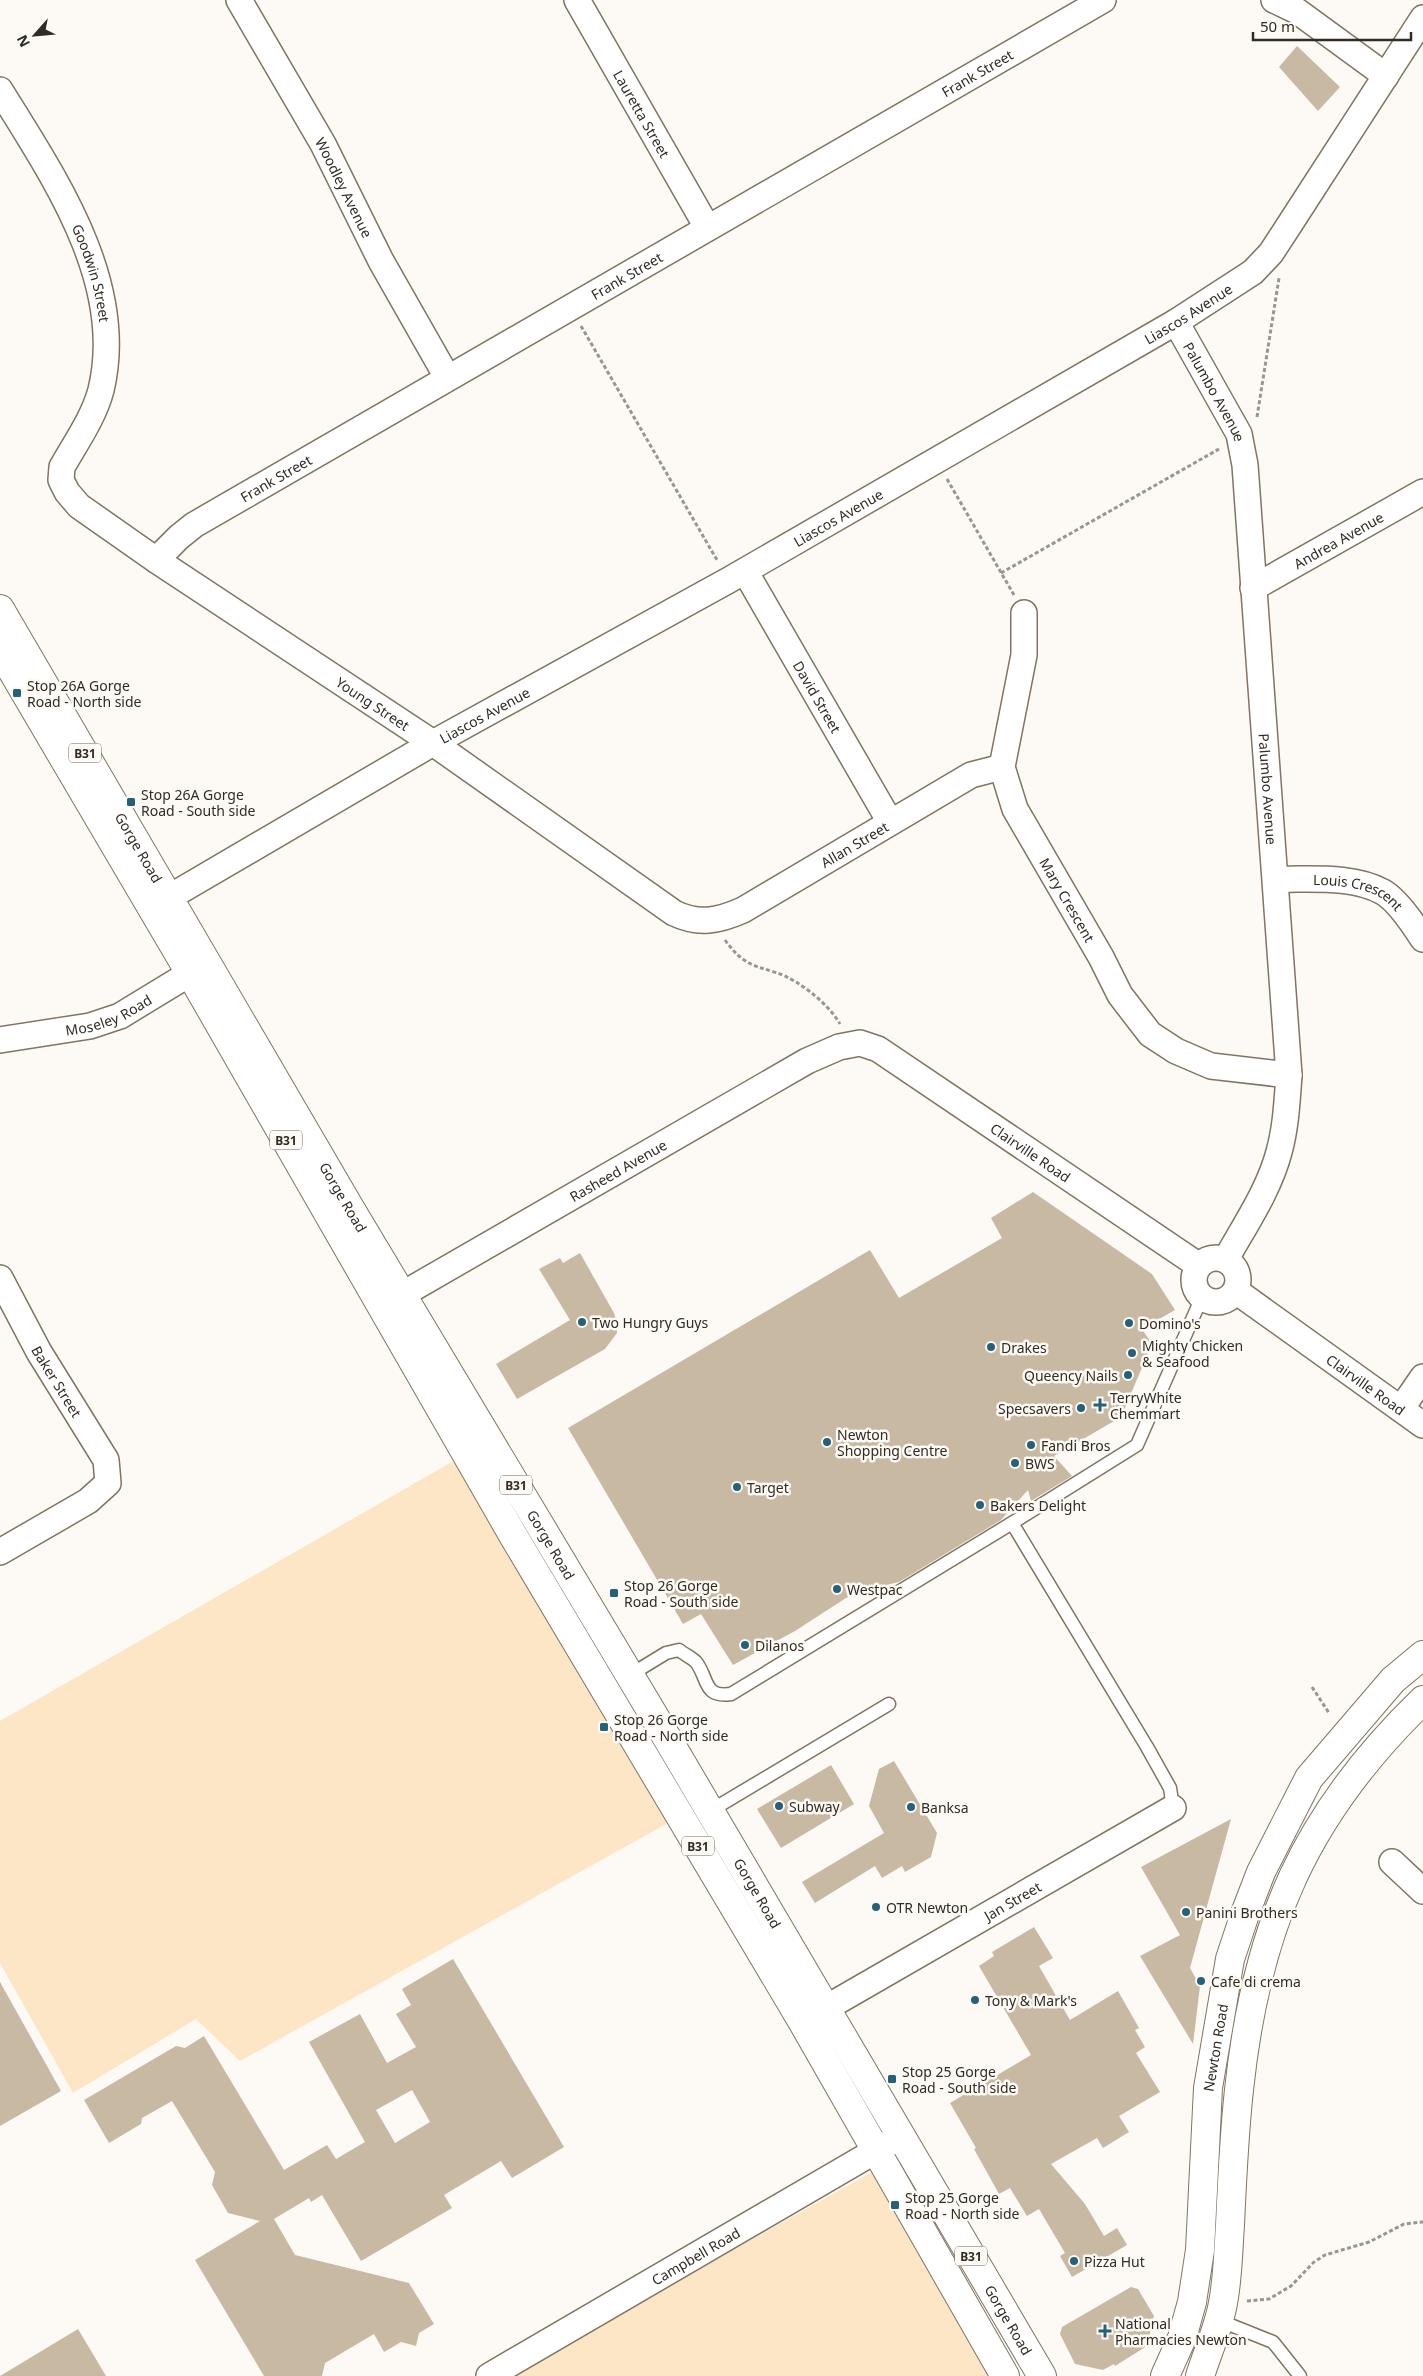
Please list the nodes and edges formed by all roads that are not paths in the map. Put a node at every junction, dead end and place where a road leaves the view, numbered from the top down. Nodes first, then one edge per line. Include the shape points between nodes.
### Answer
1 (239, 0) edge
2 (577, 0) edge
3 (1103, 0) edge
4 (1274, 0) edge
5 (1423, 18) edge
6 (1386, 76) junction
7 (0, 90) edge
8 (707, 227) junction
9 (1176, 322) junction
10 (447, 377) junction
11 (62, 468) joint
12 (1423, 492) edge
13 (156, 560) junction
14 (737, 576) junction
15 (1253, 588) junction
16 (0, 609) edge
17 (1024, 613) road end
18 (0, 650) edge
19 (433, 743) junction
20 (1002, 767) junction
21 (890, 822) junction
22 (1276, 879) junction
23 (159, 902) junction
24 (705, 922) joint
25 (1423, 939) edge
26 (199, 968) junction
27 (0, 1040) edge
28 (860, 1043) joint
29 (1289, 1075) junction
30 (1226, 1260) junction
31 (1198, 1265) junction
32 (0, 1278) edge
33 (1236, 1291) junction
34 (1202, 1297) junction
35 (392, 1300) junction
36 (1423, 1377) edge
37 (1401, 1409) junction
38 (1423, 1425) edge
39 (1012, 1523) junction
40 (0, 1552) edge
41 (1423, 1655) edge
42 (593, 1670) junction
43 (630, 1675) junction
44 (1423, 1700) edge
45 (889, 1704) dead end
46 (1173, 1808) joint
47 (710, 1811) junction
48 (702, 1853) junction
49 (1392, 1862) dead end
50 (1423, 1891) edge
51 (826, 2008) junction
52 (802, 2021) junction
53 (900, 2136) junction
54 (876, 2150) junction
55 (1218, 2320) junction
56 (489, 2376) edge
57 (1006, 2376) edge
58 (1042, 2376) edge
59 (1165, 2376) edge
60 (1200, 2376) edge
61 (1300, 2376) edge

1 - 10 street, Woodley Avenue via 323,144 381,260
2 - 8 street, Lauretta Street
3 - 8 street, Frank Street
4 - 6 street via 1297,11
5 - 6 street, Liascos Avenue
6 - 9 street, Liascos Avenue via 1271,253 1253,272
7 - 11 street, Goodwin Street via 72,211 100,291 106,352 100,390
8 - 10 street, Frank Street
9 - 14 street, Liascos Avenue
9 - 15 street, Palumbo Avenue via 1239,434 1246,465
10 - 13 street, Frank Street via 194,525
11 - 13 street, Young Street via 61,480 78,506
12 - 15 street, Andrea Avenue
13 - 19 street, Young Street
14 - 19 street, Liascos Avenue
14 - 21 street, David Street
15 - 22 street, Palumbo Avenue
16 - 23 main road, Gorge Road / B31
17 - 20 street, Mary Crescent via 1024,655
18 - 23 main road, Gorge Road / B31
19 - 23 street, Liascos Avenue
19 - 24 street, Young Street via 674,913
20 - 21 street, Allan Street via 971,775
20 - 29 street, Mary Crescent via 1015,808 1120,995 1150,1034 1176,1051 1211,1066
21 - 24 street, Allan Street via 742,910 723,919
22 - 25 street, Louis Crescent via 1342,881 1384,892 1413,922
22 - 29 street, Palumbo Avenue
23 - 26 main road, Gorge Road / B31
26 - 27 street, Moseley Road via 120,1016 90,1026
26 - 35 main road, Gorge Road / B31
28 - 31 street, Clairville Road via 878,1049
28 - 35 street, Rasheed Avenue via 839,1047 807,1061
29 - 30 street, Palumbo Avenue via 1286,1119 1279,1153 1262,1195
30 - 31 street via 1215,1257
30 - 33 street via 1236,1270 1239,1281
31 - 34 street via 1194,1283
32 - 40 street, Baker Street via 39,1352 106,1460 108,1483 88,1502
33 - 34 street via 1227,1300 1218,1302
33 - 37 street, Clairville Road
34 - 39 lane via 1136,1445
35 - 42 main road, Gorge Road / B31 via 514,1537
35 - 43 main road, Gorge Road / B31
36 - 37 street
37 - 38 street, Clairville Road
39 - 43 lane via 731,1694 720,1696 711,1691 696,1662 679,1650
39 - 46 lane via 1147,1747 1170,1788
41 - 59 main road, Newton Road via 1393,1680 1309,1778 1261,1872 1246,1911 1230,1959 1208,2088 1200,2250 1192,2302 1182,2338
42 - 43 main road
42 - 48 main road, Gorge Road / B31
43 - 47 main road, Gorge Road / B31
44 - 55 main road via 1392,1730 1319,1825 1294,1871 1270,1932 1257,1978 1239,2088 1228,2260
45 - 47 lane
46 - 51 street, Jan Street
47 - 48 main road
47 - 51 main road, Gorge Road / B31
48 - 52 main road, Gorge Road / B31
49 - 50 street
51 - 52 main road
51 - 53 main road, Gorge Road / B31
52 - 54 main road, Gorge Road / B31
53 - 54 street, Campbell Road
53 - 58 main road, Gorge Road / B31
54 - 56 street, Campbell Road
54 - 57 main road, Gorge Road / B31
55 - 60 main road
55 - 61 lane via 1273,2342

